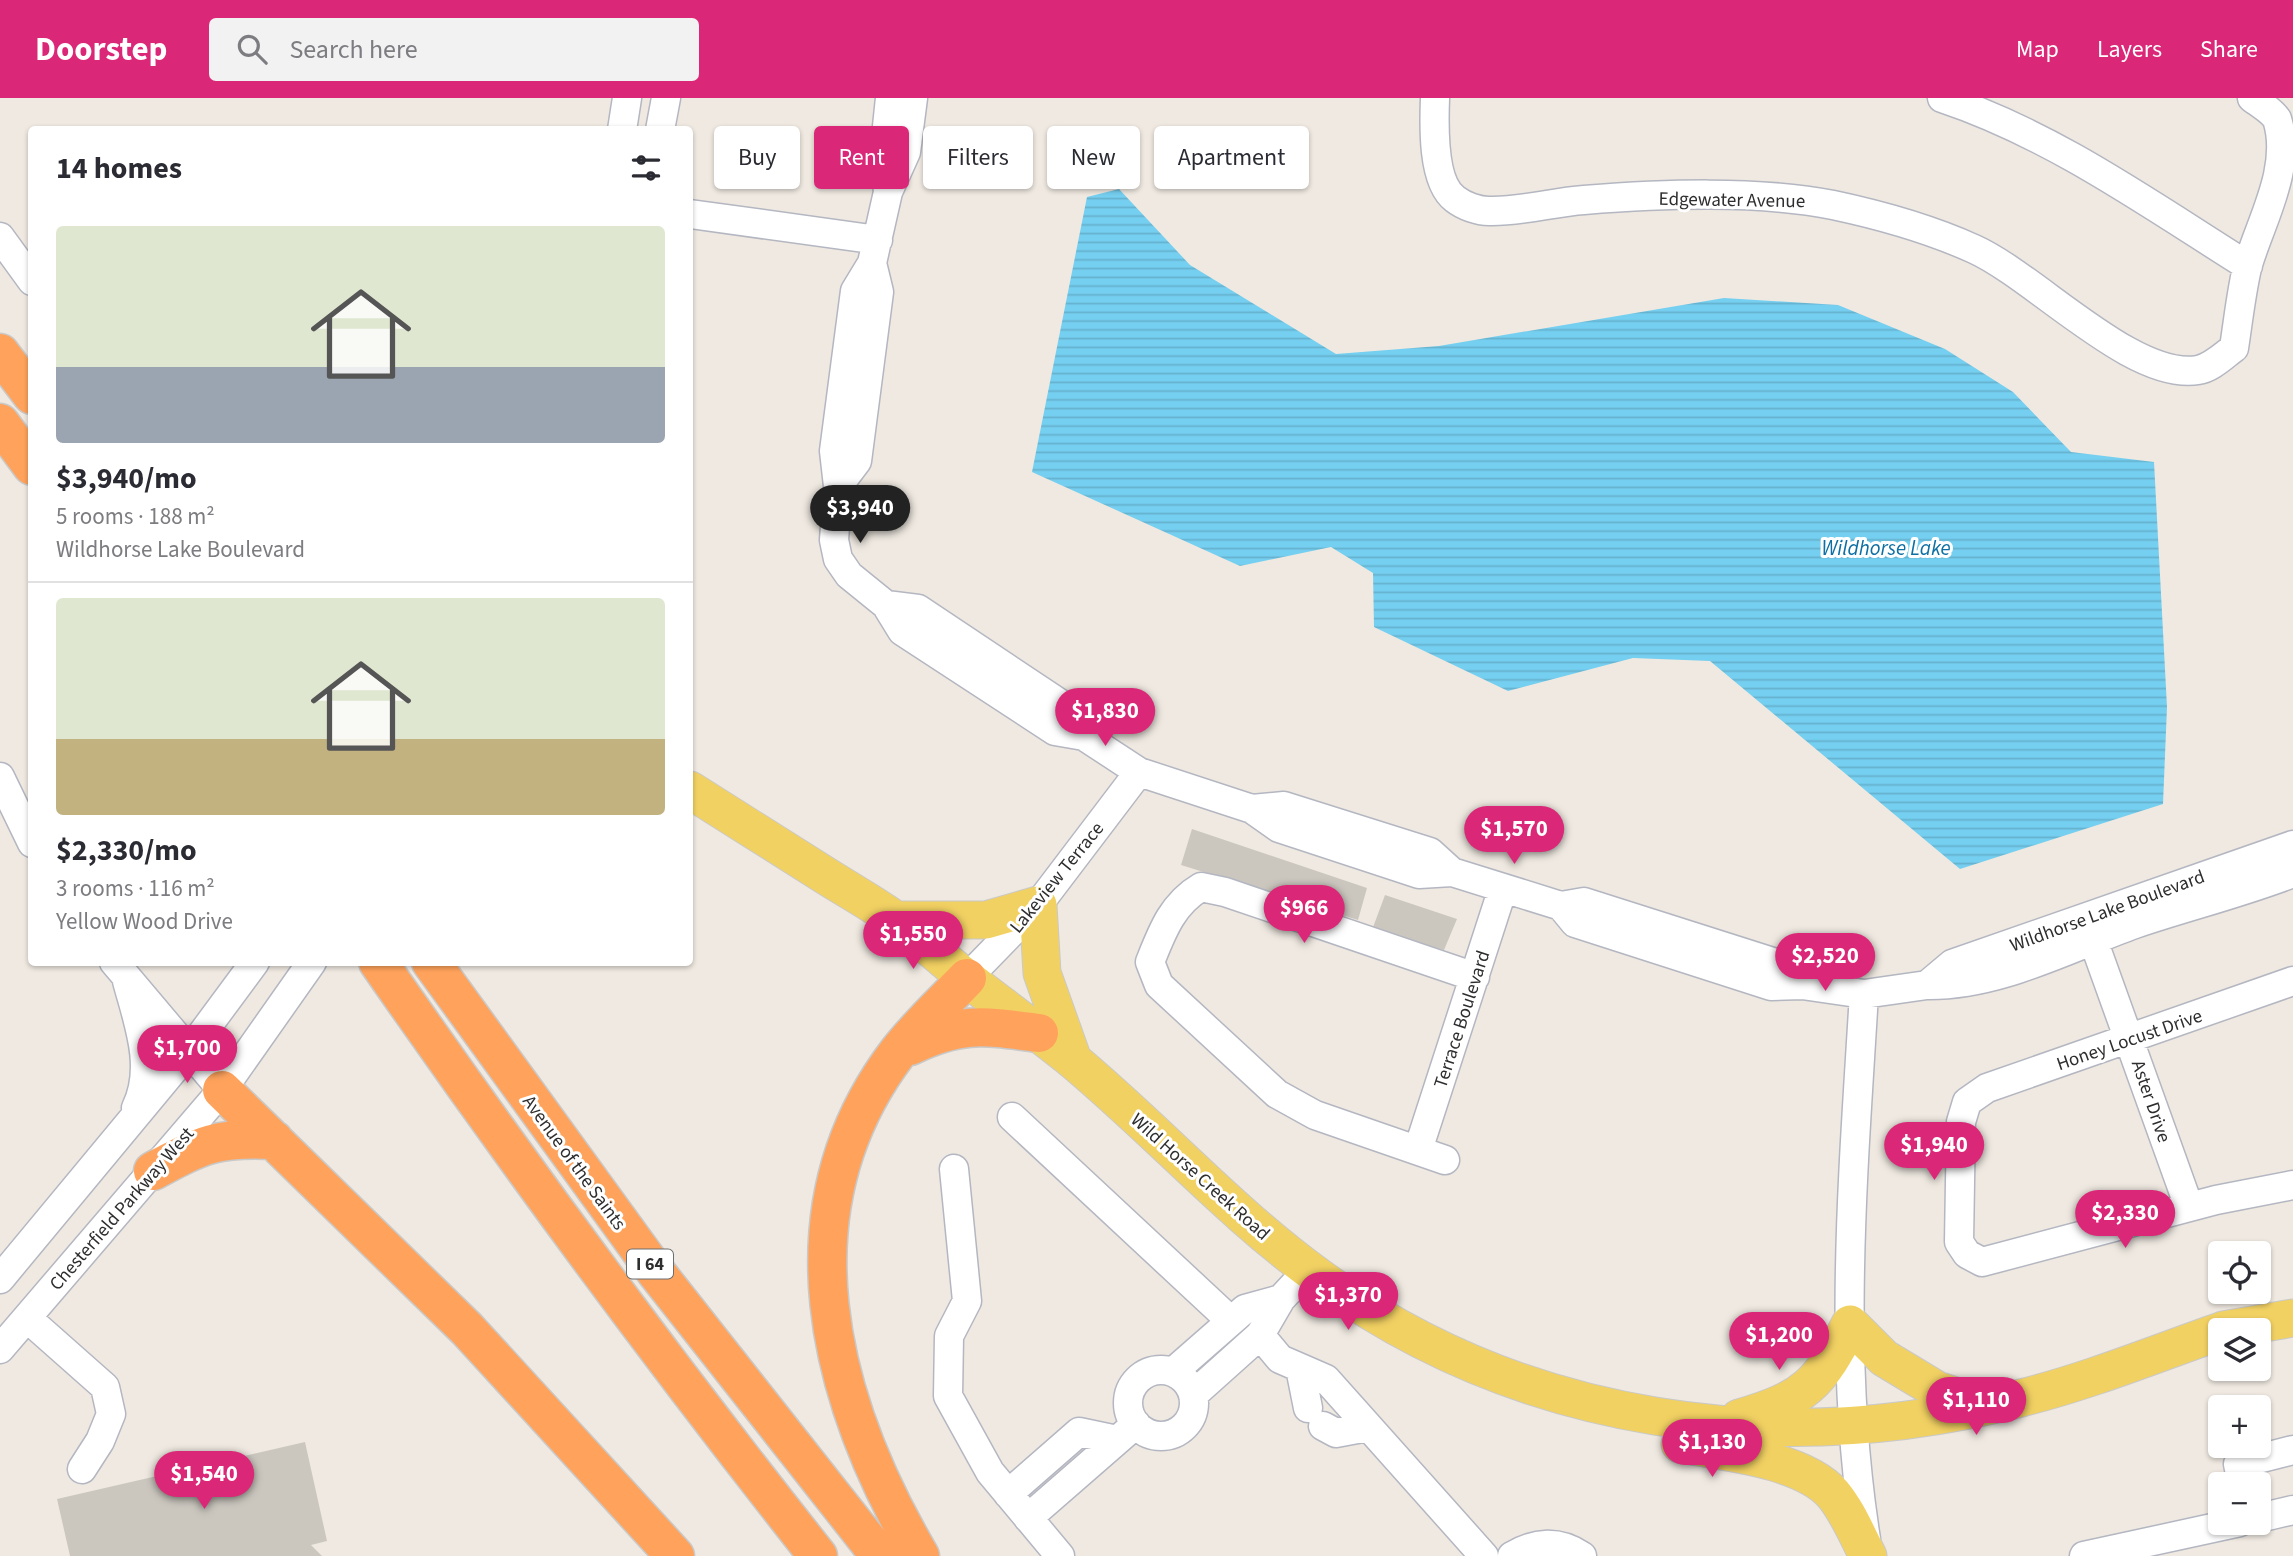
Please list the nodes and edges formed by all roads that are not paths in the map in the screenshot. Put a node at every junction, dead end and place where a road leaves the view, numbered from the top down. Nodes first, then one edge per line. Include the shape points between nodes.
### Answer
1 (627, 98) edge
2 (666, 98) edge
3 (890, 98) edge
4 (913, 98) edge
5 (1435, 98) edge
6 (1942, 98) edge
7 (2252, 98) edge
8 (623, 126) edge
9 (661, 126) edge
10 (888, 192) junction
11 (693, 215) edge
12 (0, 237) edge
13 (875, 252) junction
14 (2248, 266) junction
15 (28, 276) edge
16 (0, 353) edge
17 (28, 390) edge
18 (0, 423) edge
19 (28, 461) edge
20 (1139, 772) junction
21 (1, 783) edge
22 (693, 792) edge
23 (28, 835) edge
24 (2293, 845) edge
25 (2293, 873) edge
26 (1503, 888) junction
27 (1038, 905) junction
28 (895, 920) junction
29 (2089, 928) junction
30 (252, 966) edge
31 (309, 966) edge
32 (381, 966) edge
33 (434, 966) edge
34 (120, 970) edge
35 (1475, 977) junction
36 (967, 978) junction
37 (2293, 981) edge
38 (1864, 993) junction
39 (1039, 1034) junction
40 (2130, 1038) junction
41 (190, 1050) junction
42 (899, 1052) junction
43 (1074, 1061) junction
44 (222, 1090) junction
45 (1012, 1117) dead end
46 (128, 1125) junction
47 (274, 1140) junction
48 (1418, 1150) junction
49 (1445, 1160) dead end
50 (954, 1169) dead end
51 (153, 1171) junction
52 (2293, 1185) edge
53 (2189, 1207) junction
54 (1309, 1269) junction
55 (0, 1279) edge
56 (1281, 1299) junction
57 (27, 1318) junction
58 (2293, 1318) edge
59 (1231, 1321) junction
60 (2271, 1322) edge
61 (1850, 1324) junction
62 (1260, 1335) junction
63 (2208, 1335) edge
64 (0, 1349) edge
65 (1300, 1368) junction
66 (1173, 1372) junction
67 (1193, 1395) junction
68 (1580, 1402) junction
69 (1986, 1405) junction
70 (1715, 1426) junction
71 (1853, 1426) junction
72 (1368, 1427) junction
73 (1127, 1432) junction
74 (2293, 1450) edge
75 (82, 1469) dead end
76 (2240, 1472) edge
77 (1009, 1494) junction
78 (2293, 1510) edge
79 (2271, 1515) edge
80 (1028, 1518) junction
81 (2208, 1529) edge
82 (675, 1556) edge
83 (818, 1556) edge
84 (880, 1556) edge
85 (920, 1556) edge
86 (1060, 1556) edge
87 (1484, 1556) edge
88 (1512, 1556) edge
89 (1582, 1556) edge
90 (1868, 1556) edge
91 (2084, 1556) edge

1 - 8 street
2 - 9 street
3 - 10 street, Wildhorse Lake Boulevard via 884,155
4 - 10 street, Wildhorse Lake Boulevard via 906,152
5 - 14 street, Edgewater Avenue via 1438,168 1452,198 1467,206 1488,211 1583,200 1700,196 1806,200 1875,214 1975,249 2036,285 2118,348 2159,368 2201,370 2234,348
6 - 14 street via 2047,141
7 - 14 street via 2277,119 2284,147 2284,177
10 - 13 street, Wildhorse Lake Boulevard
11 - 13 street
12 - 15 street
13 - 20 street, Wildhorse Lake Boulevard via 855,291 834,451 838,559 849,575 886,605 902,631 1055,731 1084,736
16 - 17 highway
18 - 19 highway
20 - 26 street, Wildhorse Lake Boulevard via 1252,809 1279,828 1419,874 1452,872
20 - 27 street, Lakeview Terrace
21 - 23 street
22 - 28 main road, Wild Horse Creek Road
24 - 29 street, Wildhorse Lake Boulevard
25 - 29 street, Wildhorse Lake Boulevard
26 - 35 street, Terrace Boulevard
26 - 38 street, Wildhorse Lake Boulevard via 1561,906 1575,923 1771,986
27 - 28 main road via 986,920
27 - 36 street, Lakeview Terrace
27 - 43 main road via 1042,972
28 - 36 main road, Wild Horse Creek Road
29 - 38 street, Wildhorse Lake Boulevard via 1997,976 1961,986
29 - 40 street, Aster Drive
30 - 41 street
31 - 44 street, Chesterfield Parkway West
32 - 83 highway, I 64 via 677,1376
33 - 84 highway, Avenue of the Saints / I 64 via 656,1272
34 - 41 street
34 - 46 street via 142,1040 146,1074
35 - 48 street, Terrace Boulevard
35 - 48 street via 1200,887 1182,898 1150,962 1159,985 1277,1094 1315,1115
36 - 39 main road, Wild Horse Creek Road
36 - 42 highway
37 - 40 street, Honey Locust Drive
38 - 61 street via 1849,1253
39 - 42 highway via 978,1025 953,1028
39 - 43 main road, Wild Horse Creek Road
40 - 53 street, Aster Drive
40 - 53 street, Honey Locust Drive via 1987,1088 1967,1102 1961,1122 1959,1242 1967,1254 1982,1262
41 - 44 street
41 - 46 street
42 - 85 highway via 862,1114 838,1180 826,1246 826,1283 843,1377 884,1485
43 - 54 main road, Wild Horse Creek Road via 1216,1193
44 - 47 highway
44 - 51 street, Chesterfield Parkway West
45 - 59 street
46 - 55 street
47 - 51 highway via 219,1140
47 - 82 highway via 467,1329
48 - 49 street
50 - 77 street via 967,1301 949,1336 948,1396 990,1472
51 - 57 street, Chesterfield Parkway West
52 - 53 street
54 - 56 street
54 - 68 main road, Wild Horse Creek Road via 1368,1311 1474,1366
56 - 59 street via 1245,1309
56 - 62 street
57 - 64 street, Chesterfield Parkway West
57 - 75 street via 105,1387 111,1415
58 - 60 main road, Wild Horse Creek Road
59 - 66 street
61 - 69 main road via 1884,1358 1937,1390
61 - 70 main road via 1831,1362 1809,1388 1776,1407
61 - 71 street
62 - 65 street via 1280,1359
62 - 67 street
63 - 69 main road, Wild Horse Creek Road via 2058,1387
65 - 72 street via 1326,1379
65 - 72 street via 1315,1417 1336,1433
66 - 67 street via 1182,1377
66 - 73 street via 1152,1371 1134,1384
67 - 73 street via 1191,1416 1176,1432
68 - 70 main road, Wild Horse Creek Road
68 - 90 main road via 1607,1430 1801,1471 1832,1493
69 - 71 main road, Wild Horse Creek Road
70 - 71 main road, Wild Horse Creek Road
71 - 90 street
72 - 87 street
73 - 77 street via 1079,1432
73 - 80 street
74 - 76 street via 2238,1464
77 - 80 street
78 - 79 street
80 - 86 street
81 - 91 street
88 - 89 street via 1543,1543 1571,1548

